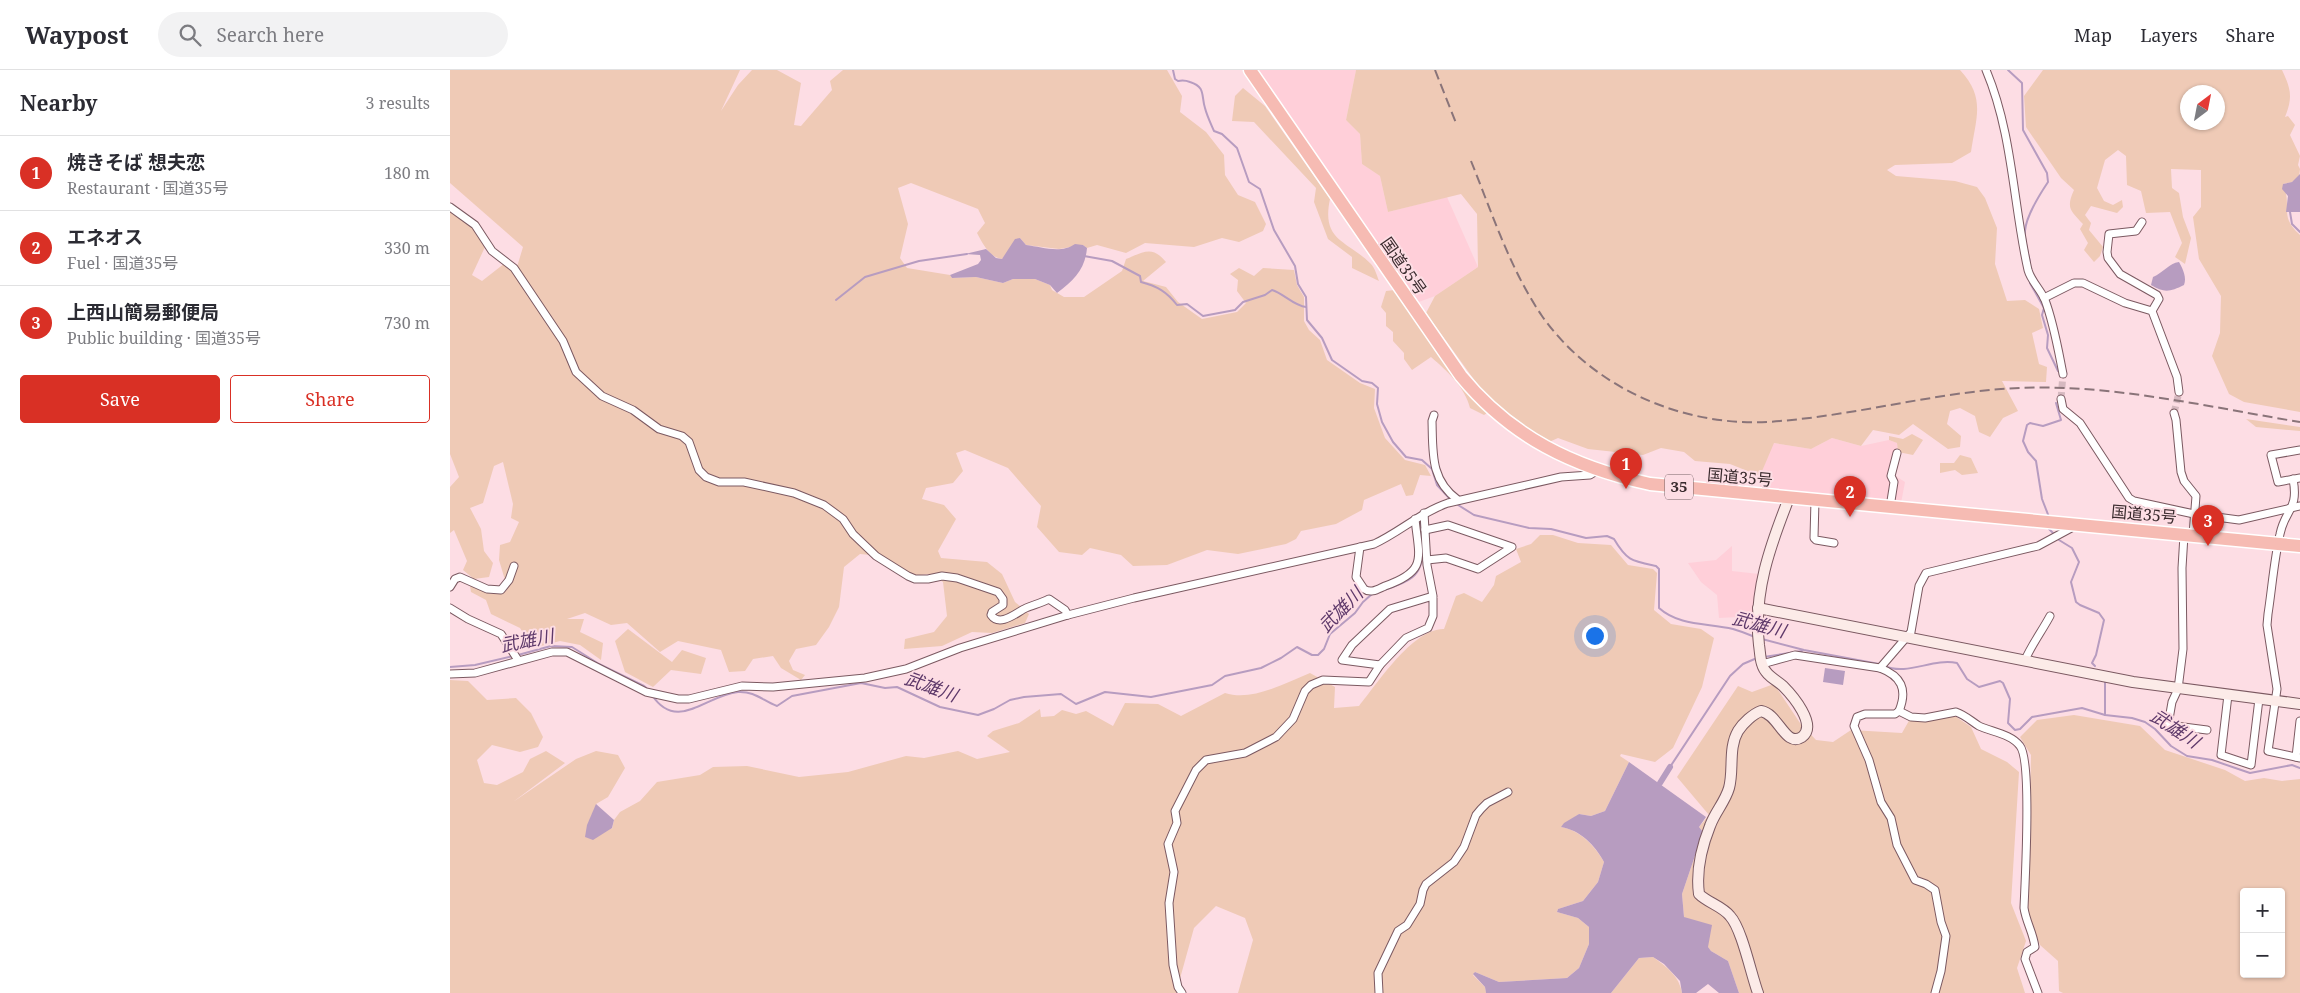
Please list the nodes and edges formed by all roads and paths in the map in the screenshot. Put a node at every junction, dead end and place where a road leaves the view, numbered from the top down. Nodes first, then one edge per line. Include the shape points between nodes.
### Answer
1 (1250, 70) edge
2 (1986, 70) edge
3 (450, 207) edge
4 (2142, 222) dead end
5 (2044, 298) junction
6 (2152, 311) junction
7 (2063, 374) tunnel mouth
8 (2179, 392) tunnel mouth
9 (2061, 400) tunnel mouth
10 (2174, 413) tunnel mouth
11 (1434, 415) dead end
12 (2300, 450) edge
13 (1897, 454) dead end
14 (1598, 470) junction
15 (2296, 479) edge
16 (1789, 498) junction
17 (1815, 500) junction
18 (1454, 501) junction
19 (1890, 507) junction
20 (2297, 507) edge
21 (2194, 514) junction
22 (1424, 517) junction
23 (1415, 519) junction
24 (2078, 524) junction
25 (1425, 530) junction
26 (2189, 535) junction
27 (1834, 543) dead end
28 (2279, 544) junction
29 (2300, 546) edge
30 (1360, 547) junction
31 (1427, 560) junction
32 (514, 566) dead end
33 (450, 587) edge
34 (1433, 596) junction
35 (1758, 608) junction
36 (451, 610) edge
37 (1068, 615) junction
38 (2050, 616) dead end
39 (1908, 637) junction
40 (1761, 656) junction
41 (518, 660) junction
42 (2025, 660) junction
43 (1380, 665) junction
44 (1880, 668) junction
45 (450, 674) edge
46 (2178, 689) junction
47 (2228, 695) junction
48 (2259, 699) junction
49 (2275, 701) junction
50 (2300, 704) edge
51 (1899, 711) junction
52 (2300, 722) edge
53 (2207, 730) dead end
54 (2298, 757) edge
55 (1508, 792) dead end
56 (1182, 993) edge
57 (1379, 993) edge
58 (1758, 993) edge
59 (1935, 993) edge
60 (2038, 993) edge

1 - 14 highway, 国道35号 / 35 via 1473,391 1528,438
2 - 5 street via 2011,158 2013,186 2031,277
3 - 37 street via 475,225 492,251 514,268 564,341 576,372 602,396 633,410 659,429 682,436 688,442 699,470 706,477 719,482 744,482 794,493 824,505 843,519 853,534 876,556 908,576 915,579 957,578 998,592 1003,605 992,612 993,618 999,620 1015,616 1048,599 1066,610
4 - 6 street via 2136,231 2109,234 2107,252 2120,274 2157,295 2160,299
5 - 6 street via 2074,283 2083,283 2116,300
5 - 7 street via 2056,335
6 - 8 street via 2177,377
9 - 21 street via 2063,409 2080,423 2129,498
10 - 21 street via 2181,472 2196,496
11 - 18 street via 1434,465
12 - 15 street via 2271,455 2278,482
13 - 19 street via 1891,476 1894,482
14 - 16 highway, 国道35号 / 35 via 1650,484
14 - 18 street
15 - 20 street
16 - 17 highway, 国道35号 / 35
16 - 35 street via 1764,567
17 - 19 highway, 国道35号 / 35
17 - 27 street via 1814,538
18 - 22 street
19 - 24 highway, 国道35号 / 35
20 - 21 street via 2239,520
20 - 28 street via 2280,533
21 - 26 street
22 - 23 street
22 - 25 street
23 - 30 street via 1387,538
23 - 30 street via 1418,563 1413,572 1401,580 1370,592 1364,589 1356,577
24 - 26 highway, 国道35号 / 35
24 - 39 street via 2038,546 1926,573 1919,586
25 - 31 street
25 - 31 street via 1448,525 1512,547 1478,569 1446,558
26 - 28 highway, 国道35号 / 35
26 - 46 street via 2182,568 2183,649
28 - 29 highway, 国道35号 / 35
28 - 49 street via 2267,625 2277,689
30 - 37 street
31 - 34 street
32 - 33 street via 510,580 501,590 487,589 460,577
34 - 43 street via 1433,616 1428,628 1406,638
34 - 43 street via 1390,609 1352,645 1342,660
35 - 39 street
35 - 40 street
36 - 41 street via 501,634
37 - 41 street via 880,676 824,684 742,686 689,699 646,692 568,652 552,652
38 - 42 street
39 - 42 street
39 - 44 street
40 - 44 street via 1795,655
40 - 58 street via 1765,672 1783,686 1806,717 1807,729 1804,736 1791,738 1773,716 1761,711 1743,725 1734,742 1729,787 1710,826 1697,878 1698,894 1724,910 1736,925
41 - 45 street via 475,673
42 - 46 street
43 - 56 street via 1369,682 1323,680 1310,685 1293,719 1276,737 1244,753 1206,760 1196,770 1175,811 1177,823 1168,844 1174,872 1169,903 1172,965
44 - 51 street via 1893,673 1900,682 1902,704
46 - 47 street
46 - 53 street via 2168,725
47 - 48 street
47 - 48 street via 2221,755 2251,765
48 - 49 street
49 - 50 street
49 - 54 street via 2268,751
51 - 59 street via 1895,714 1860,715 1854,726 1869,760 1881,802 1891,818 1897,845 1911,874 1915,880 1935,890 1946,936
51 - 60 street via 1911,717 1926,718 1956,712 2006,736 2023,752 2024,908 2035,947 2025,959
52 - 54 street
55 - 57 street via 1481,809 1454,862 1422,890 1420,904 1407,925 1398,931 1378,973

